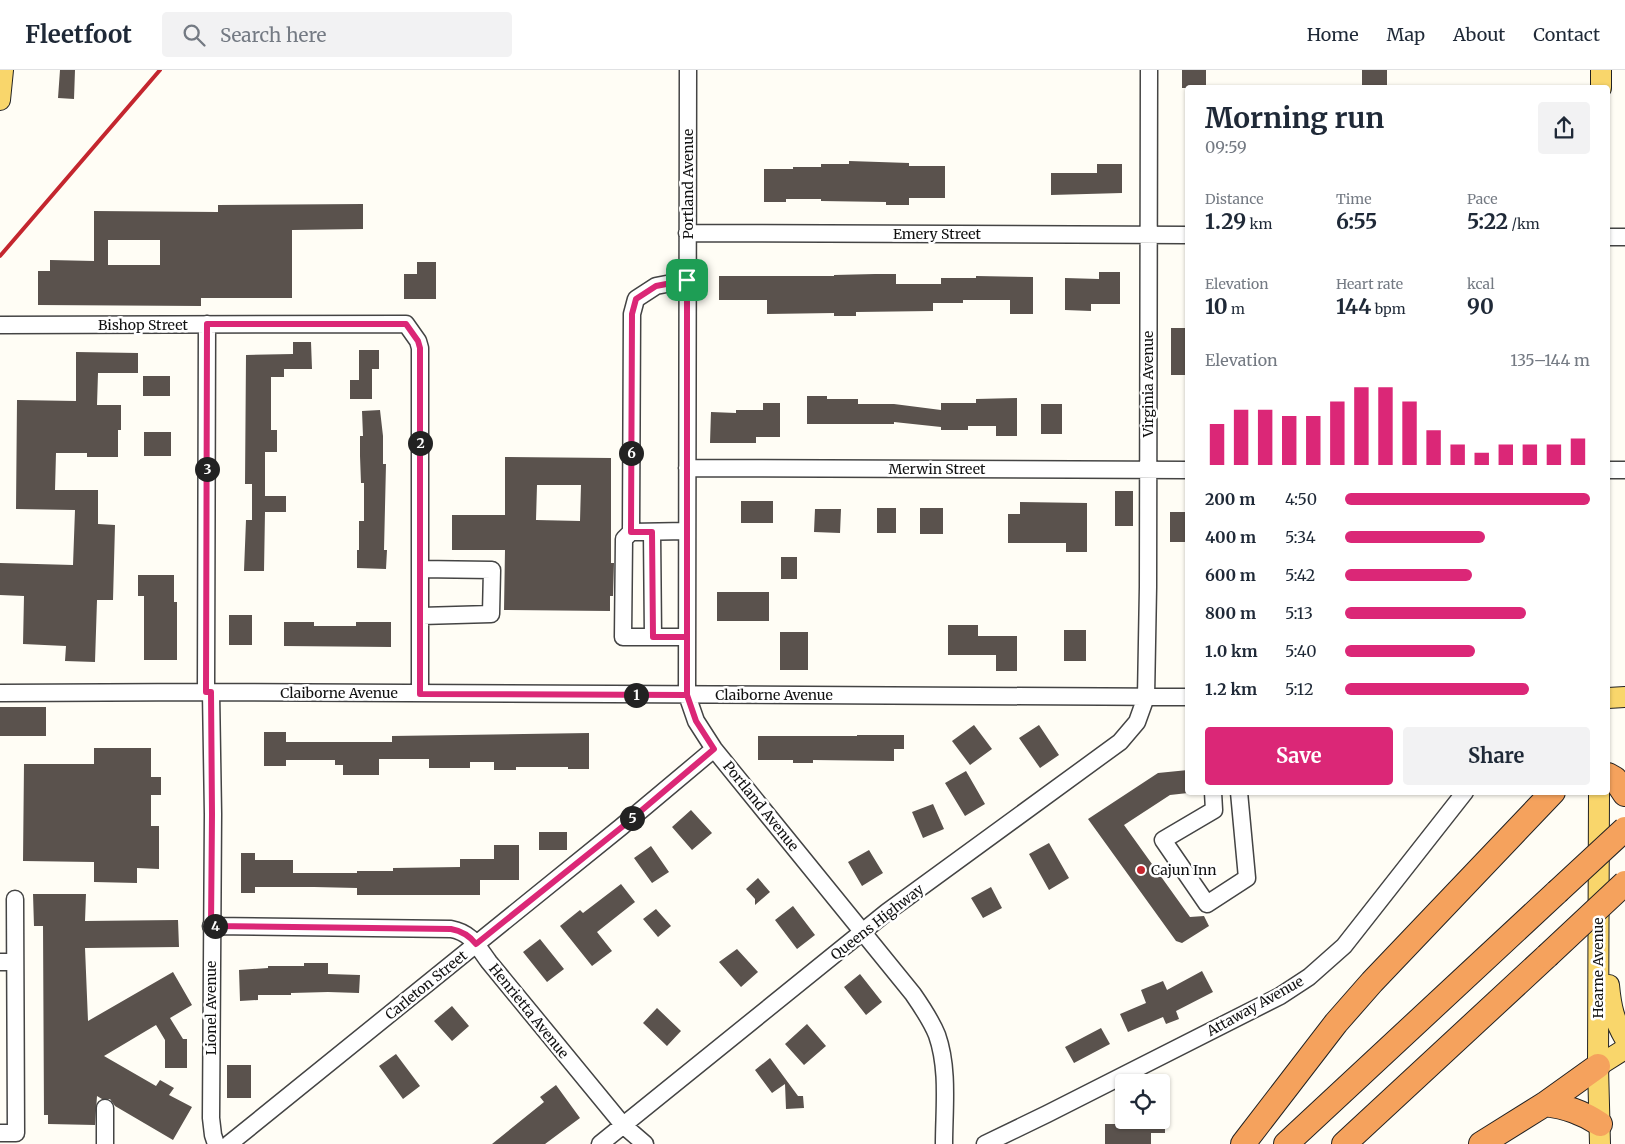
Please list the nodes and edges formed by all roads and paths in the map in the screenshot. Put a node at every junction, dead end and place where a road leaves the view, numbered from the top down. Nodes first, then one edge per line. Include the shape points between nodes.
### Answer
1 (3, 70) edge
2 (688, 70) edge
3 (1149, 70) edge
4 (1601, 70) edge
5 (1601, 85) edge
6 (0, 100) edge
7 (687, 234) junction
8 (1149, 235) junction
9 (1185, 236) edge
10 (1610, 237) edge
11 (1625, 237) edge
12 (687, 280) junction
13 (207, 324) junction
14 (0, 325) edge
15 (687, 468) junction
16 (1148, 470) junction
17 (1185, 470) edge
18 (1610, 470) edge
19 (1625, 470) edge
20 (687, 531) junction
21 (631, 532) junction
22 (652, 532) junction
23 (420, 569) junction
24 (421, 616) junction
25 (653, 637) junction
26 (687, 637) junction
27 (0, 692) edge
28 (209, 692) junction
29 (420, 694) junction
30 (687, 695) junction
31 (1146, 697) junction
32 (1185, 697) edge
33 (1625, 697) edge
34 (1610, 698) edge
35 (714, 749) junction
36 (1610, 776) edge
37 (1625, 794) edge
38 (1213, 795) edge
39 (1239, 795) edge
40 (1463, 795) edge
41 (1550, 795) edge
42 (1599, 795) edge
43 (1214, 810) junction
44 (1241, 814) junction
45 (1625, 829) edge
46 (1625, 884) edge
47 (15, 900) dead end
48 (211, 926) junction
49 (863, 931) junction
50 (1598, 933) junction
51 (476, 944) junction
52 (8, 962) edge
53 (1625, 1039) edge
54 (1625, 1049) edge
55 (1598, 1066) junction
56 (1545, 1104) junction
57 (105, 1108) dead end
58 (623, 1125) junction
59 (0, 1133) edge
60 (1600, 1134) edge
61 (105, 1144) edge
62 (216, 1144) edge
63 (229, 1144) edge
64 (600, 1144) edge
65 (645, 1144) edge
66 (944, 1144) edge
67 (985, 1144) edge
68 (1243, 1144) edge
69 (1286, 1144) edge
70 (1344, 1144) edge
71 (1481, 1144) edge

1 - 6 main road
2 - 7 street, Portland Avenue
3 - 8 street, Virginia Avenue
4 - 5 main road
7 - 8 street, Emery Street
7 - 12 street, Portland Avenue
8 - 9 street, Emery Street
8 - 16 street, Virginia Avenue
10 - 11 street
12 - 15 street, Portland Avenue
12 - 21 street via 656,286 636,299 632,314
13 - 14 street, Bishop Street
13 - 23 street, Bishop Street via 406,324 420,348
13 - 28 street, Lionel Avenue
15 - 16 street, Merwin Street
15 - 20 street, Portland Avenue
16 - 17 street, Merwin Street
16 - 31 street, Virginia Avenue
18 - 19 street
20 - 22 street
20 - 26 street, Portland Avenue
21 - 22 street
21 - 25 street via 624,539 624,637
22 - 25 street
23 - 24 street
23 - 24 street via 492,570 491,614
24 - 29 street
25 - 26 street
26 - 30 street, Portland Avenue
27 - 28 street, Claiborne Avenue
28 - 29 street, Claiborne Avenue
28 - 48 street, Lionel Avenue
29 - 30 street, Claiborne Avenue
30 - 31 street, Claiborne Avenue
30 - 35 street, Portland Avenue via 696,721
31 - 32 street, Claiborne Avenue
31 - 49 street, Queens Highway via 1137,722 1120,742
33 - 34 main road
35 - 49 street, Portland Avenue
35 - 51 street, Carleton Street
36 - 37 highway
38 - 43 street
39 - 44 street
40 - 67 street, Attaway Avenue via 1344,946 1309,977 1271,1000
41 - 68 highway via 1336,1023
42 - 50 main road, Hearne Avenue
43 - 44 street
43 - 44 street via 1163,840 1207,904 1247,878
45 - 69 highway, bridge
46 - 70 highway, bridge
47 - 52 street
48 - 51 street, Henrietta Avenue via 451,929 462,931
48 - 62 street, Lionel Avenue via 211,1118
49 - 58 street, Queens Highway
49 - 66 street, Portland Avenue via 927,1013 937,1035 942,1058
50 - 53 main road via 1608,954 1611,1006
50 - 55 main road, Hearne Avenue
51 - 58 street, Henrietta Avenue
51 - 63 street, Carleton Street
52 - 59 street via 16,1133
54 - 55 main road
55 - 56 highway
55 - 60 main road, Hearne Avenue
56 - 60 highway via 1567,1107 1584,1114
56 - 71 highway
57 - 61 street
58 - 64 street, Queens Highway
58 - 65 street, Henrietta Avenue

